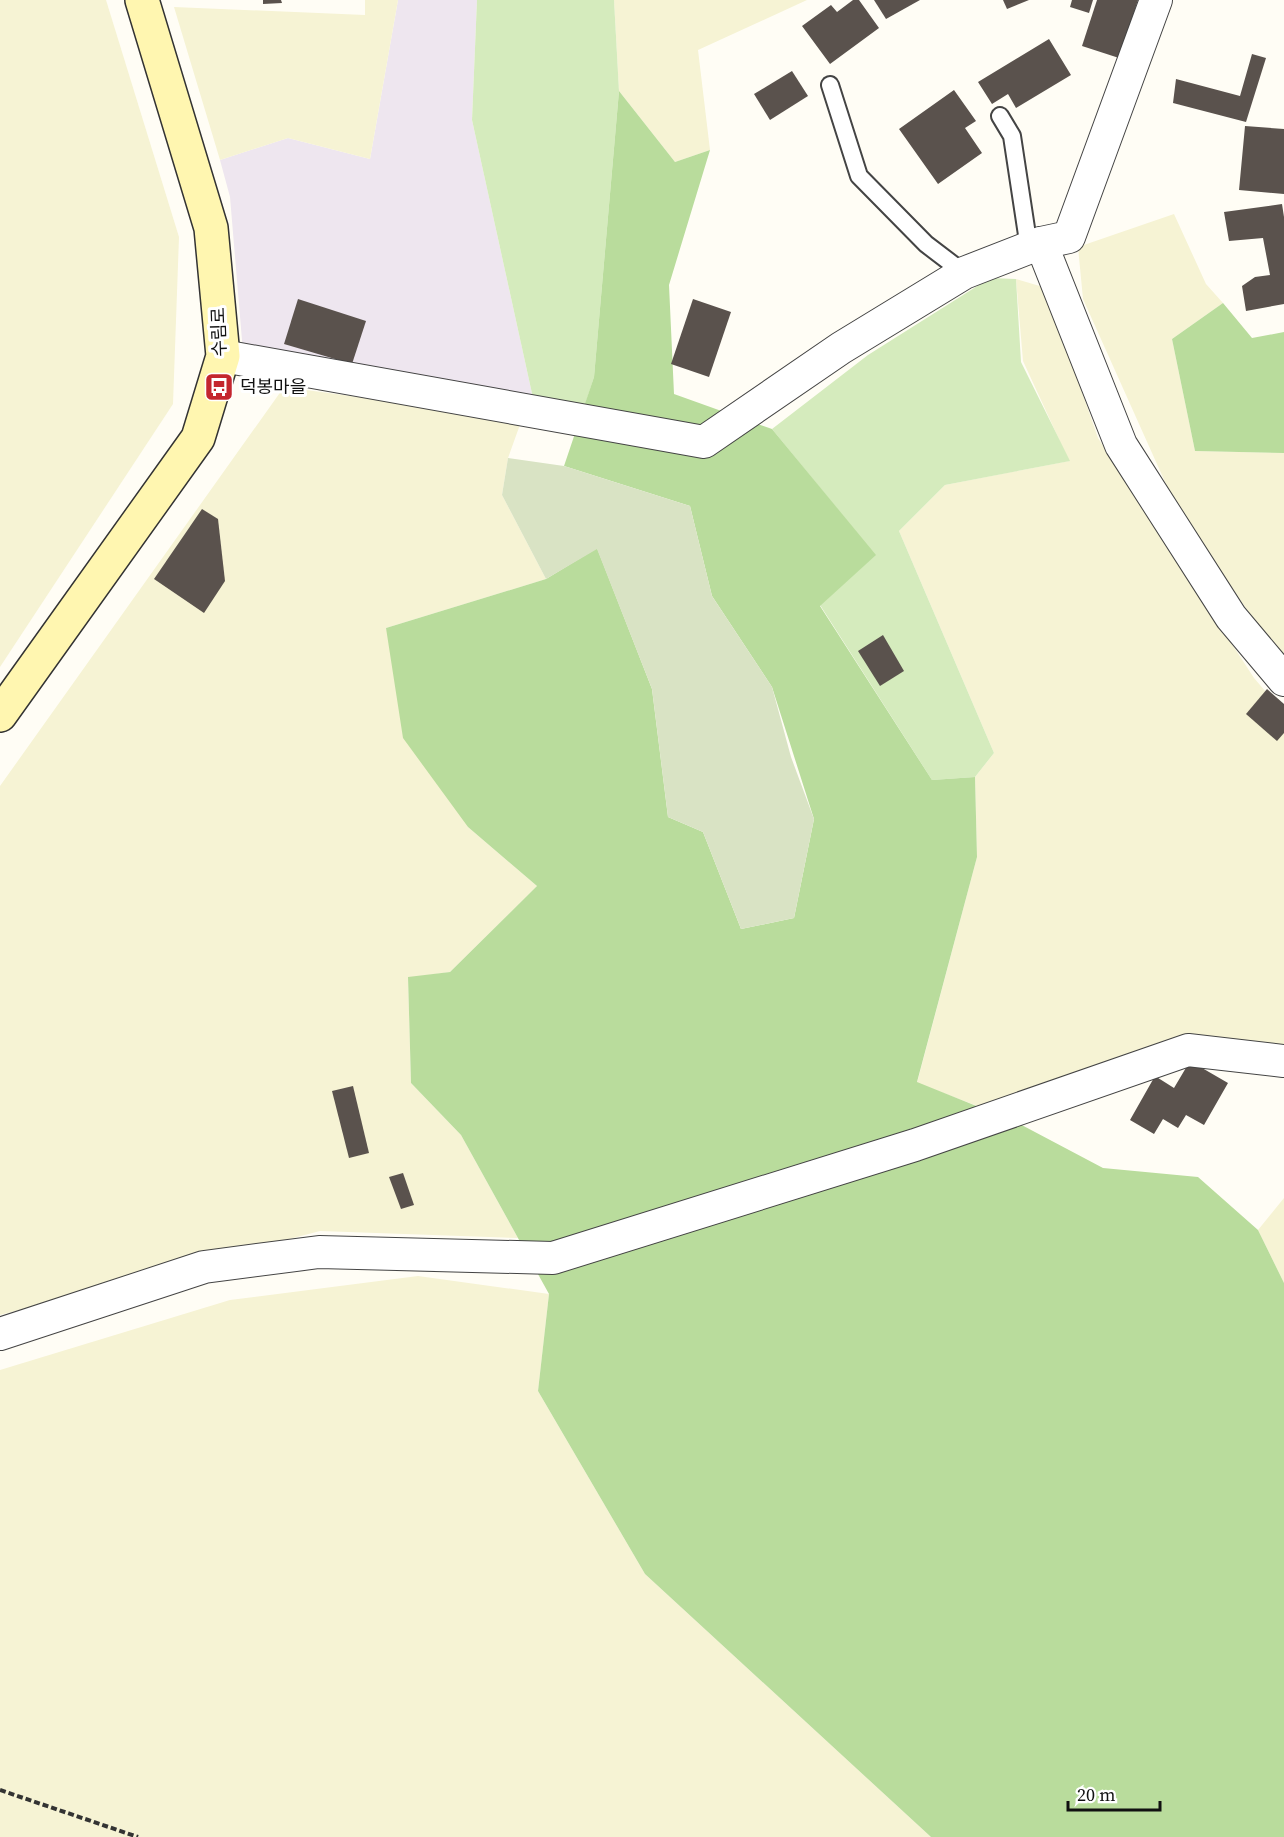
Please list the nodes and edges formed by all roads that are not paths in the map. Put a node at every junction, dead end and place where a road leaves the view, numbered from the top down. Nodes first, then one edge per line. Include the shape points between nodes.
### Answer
1 (142, 0) edge
2 (1156, 0) edge
3 (830, 85) dead end
4 (1000, 116) dead end
5 (1035, 245) junction
6 (964, 273) junction
7 (223, 356) junction
8 (1284, 680) edge
9 (0, 715) edge
10 (1284, 1061) edge
11 (0, 1334) edge

1 - 7 main road, 수림로 via 211,228
2 - 5 street via 1069,237
3 - 6 lane via 859,176 926,244
4 - 5 lane via 1012,136
5 - 6 street
5 - 8 street via 1121,445 1231,617
6 - 7 street via 841,348 704,442
7 - 9 main road, 수림로 via 198,438
10 - 11 street via 1188,1050 915,1145 553,1258 319,1252 204,1267

